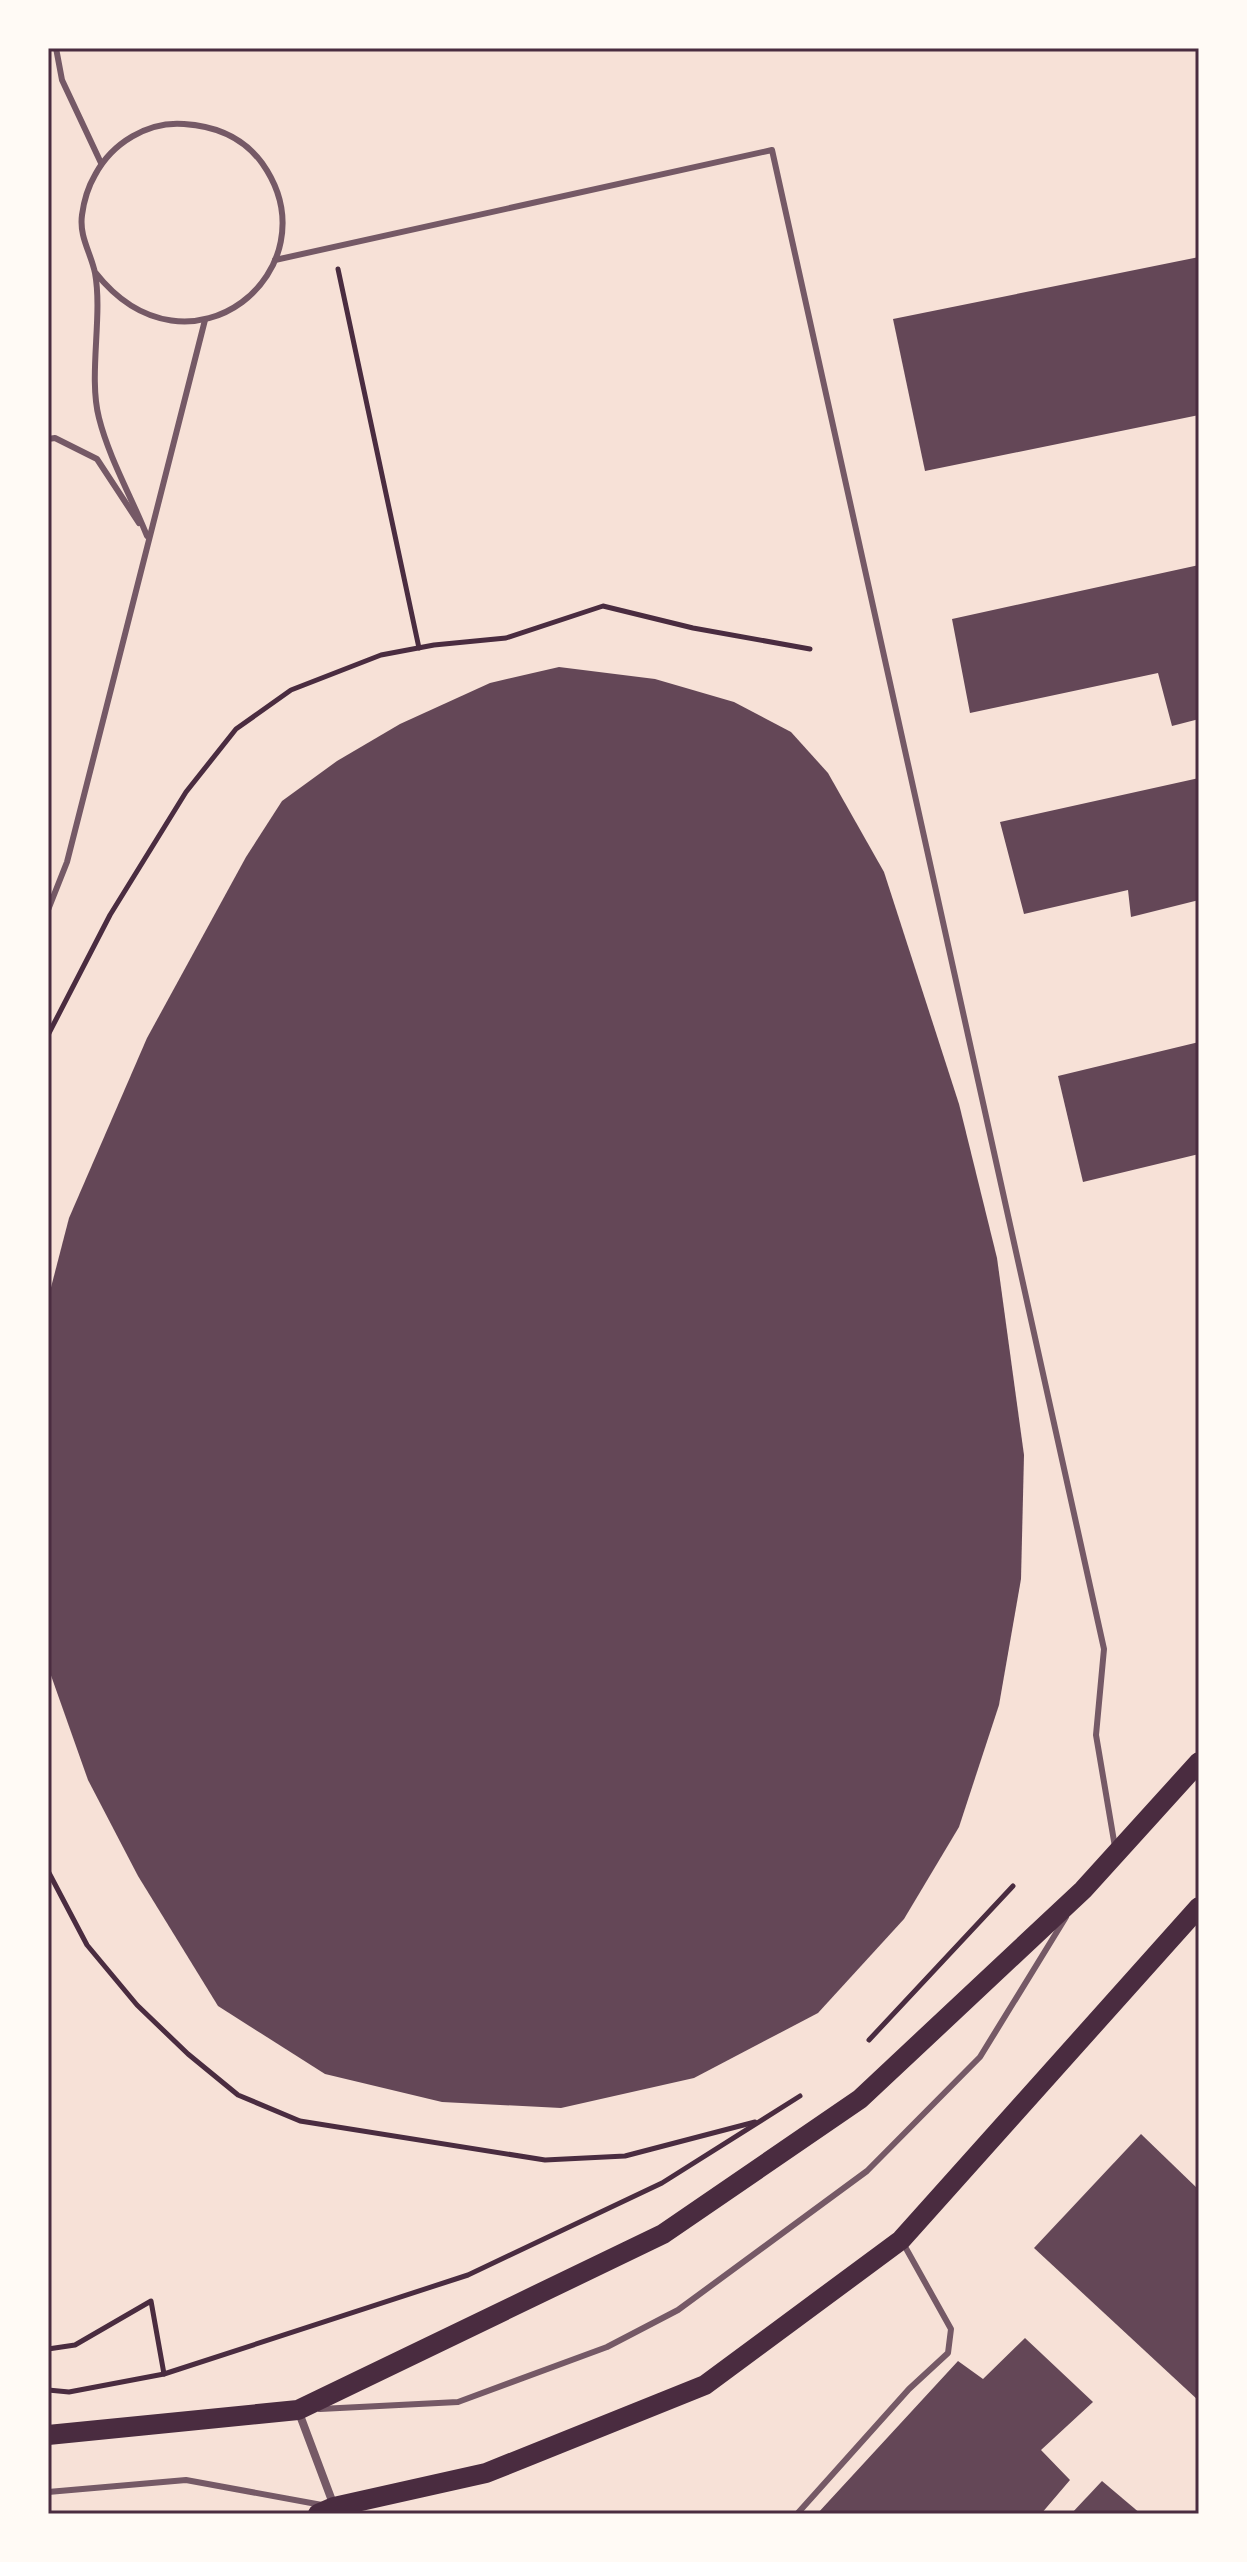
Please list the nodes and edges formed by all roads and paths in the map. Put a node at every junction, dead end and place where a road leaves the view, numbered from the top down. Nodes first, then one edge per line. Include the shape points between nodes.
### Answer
1 (56, 48) edge
2 (101, 163) junction
3 (334, 249) junction
4 (275, 260) junction
5 (95, 272) junction
6 (205, 320) junction
7 (48, 439) edge
8 (147, 536) junction
9 (419, 648) junction
10 (810, 649) dead end
11 (48, 910) edge
12 (48, 1035) edge
13 (1199, 1762) edge
14 (1116, 1855) junction
15 (48, 1871) edge
16 (1013, 1886) dead end
17 (1083, 1890) junction
18 (1199, 1907) edge
19 (864, 2046) dead end
20 (803, 2094) dead end
21 (763, 2119) junction
22 (901, 2240) junction
23 (48, 2349) edge
24 (164, 2374) junction
25 (48, 2390) edge
26 (298, 2410) junction
27 (48, 2435) edge
28 (48, 2492) edge
29 (329, 2512) edge
30 (797, 2514) edge

1 - 2 lane via 62,80
2 - 4 lane via 121,143 147,129 175,123 204,125 231,135 254,152 281,203 282,232
2 - 5 lane via 87,189 81,217 84,246
3 - 4 lane
3 - 9 path
3 - 14 lane via 772,150 1104,1649 1096,1735
4 - 6 lane via 259,288 234,308
5 - 6 lane via 115,297 142,315 173,323
5 - 8 lane via 98,417
6 - 8 lane
7 - 8 lane via 97,459
8 - 11 lane via 67,862
9 - 10 path via 506,638 603,606
9 - 12 path via 381,655 291,690 236,729 186,792 118,902
13 - 14 main road
14 - 17 main road
15 - 21 path via 87,1945 147,2015 238,2095 300,2121 545,2160 625,2156
16 - 19 path
17 - 26 main road via 860,2099 663,2234
17 - 26 lane via 980,2057 867,2171 678,2310 607,2347 458,2402
18 - 22 main road
20 - 21 path
21 - 24 path via 662,2183 468,2275
22 - 29 main road via 705,2385 486,2473
22 - 30 lane via 951,2329 948,2353
23 - 24 path via 75,2345 151,2301
24 - 25 path via 69,2392
26 - 27 main road
26 - 29 street
28 - 29 lane via 186,2480

